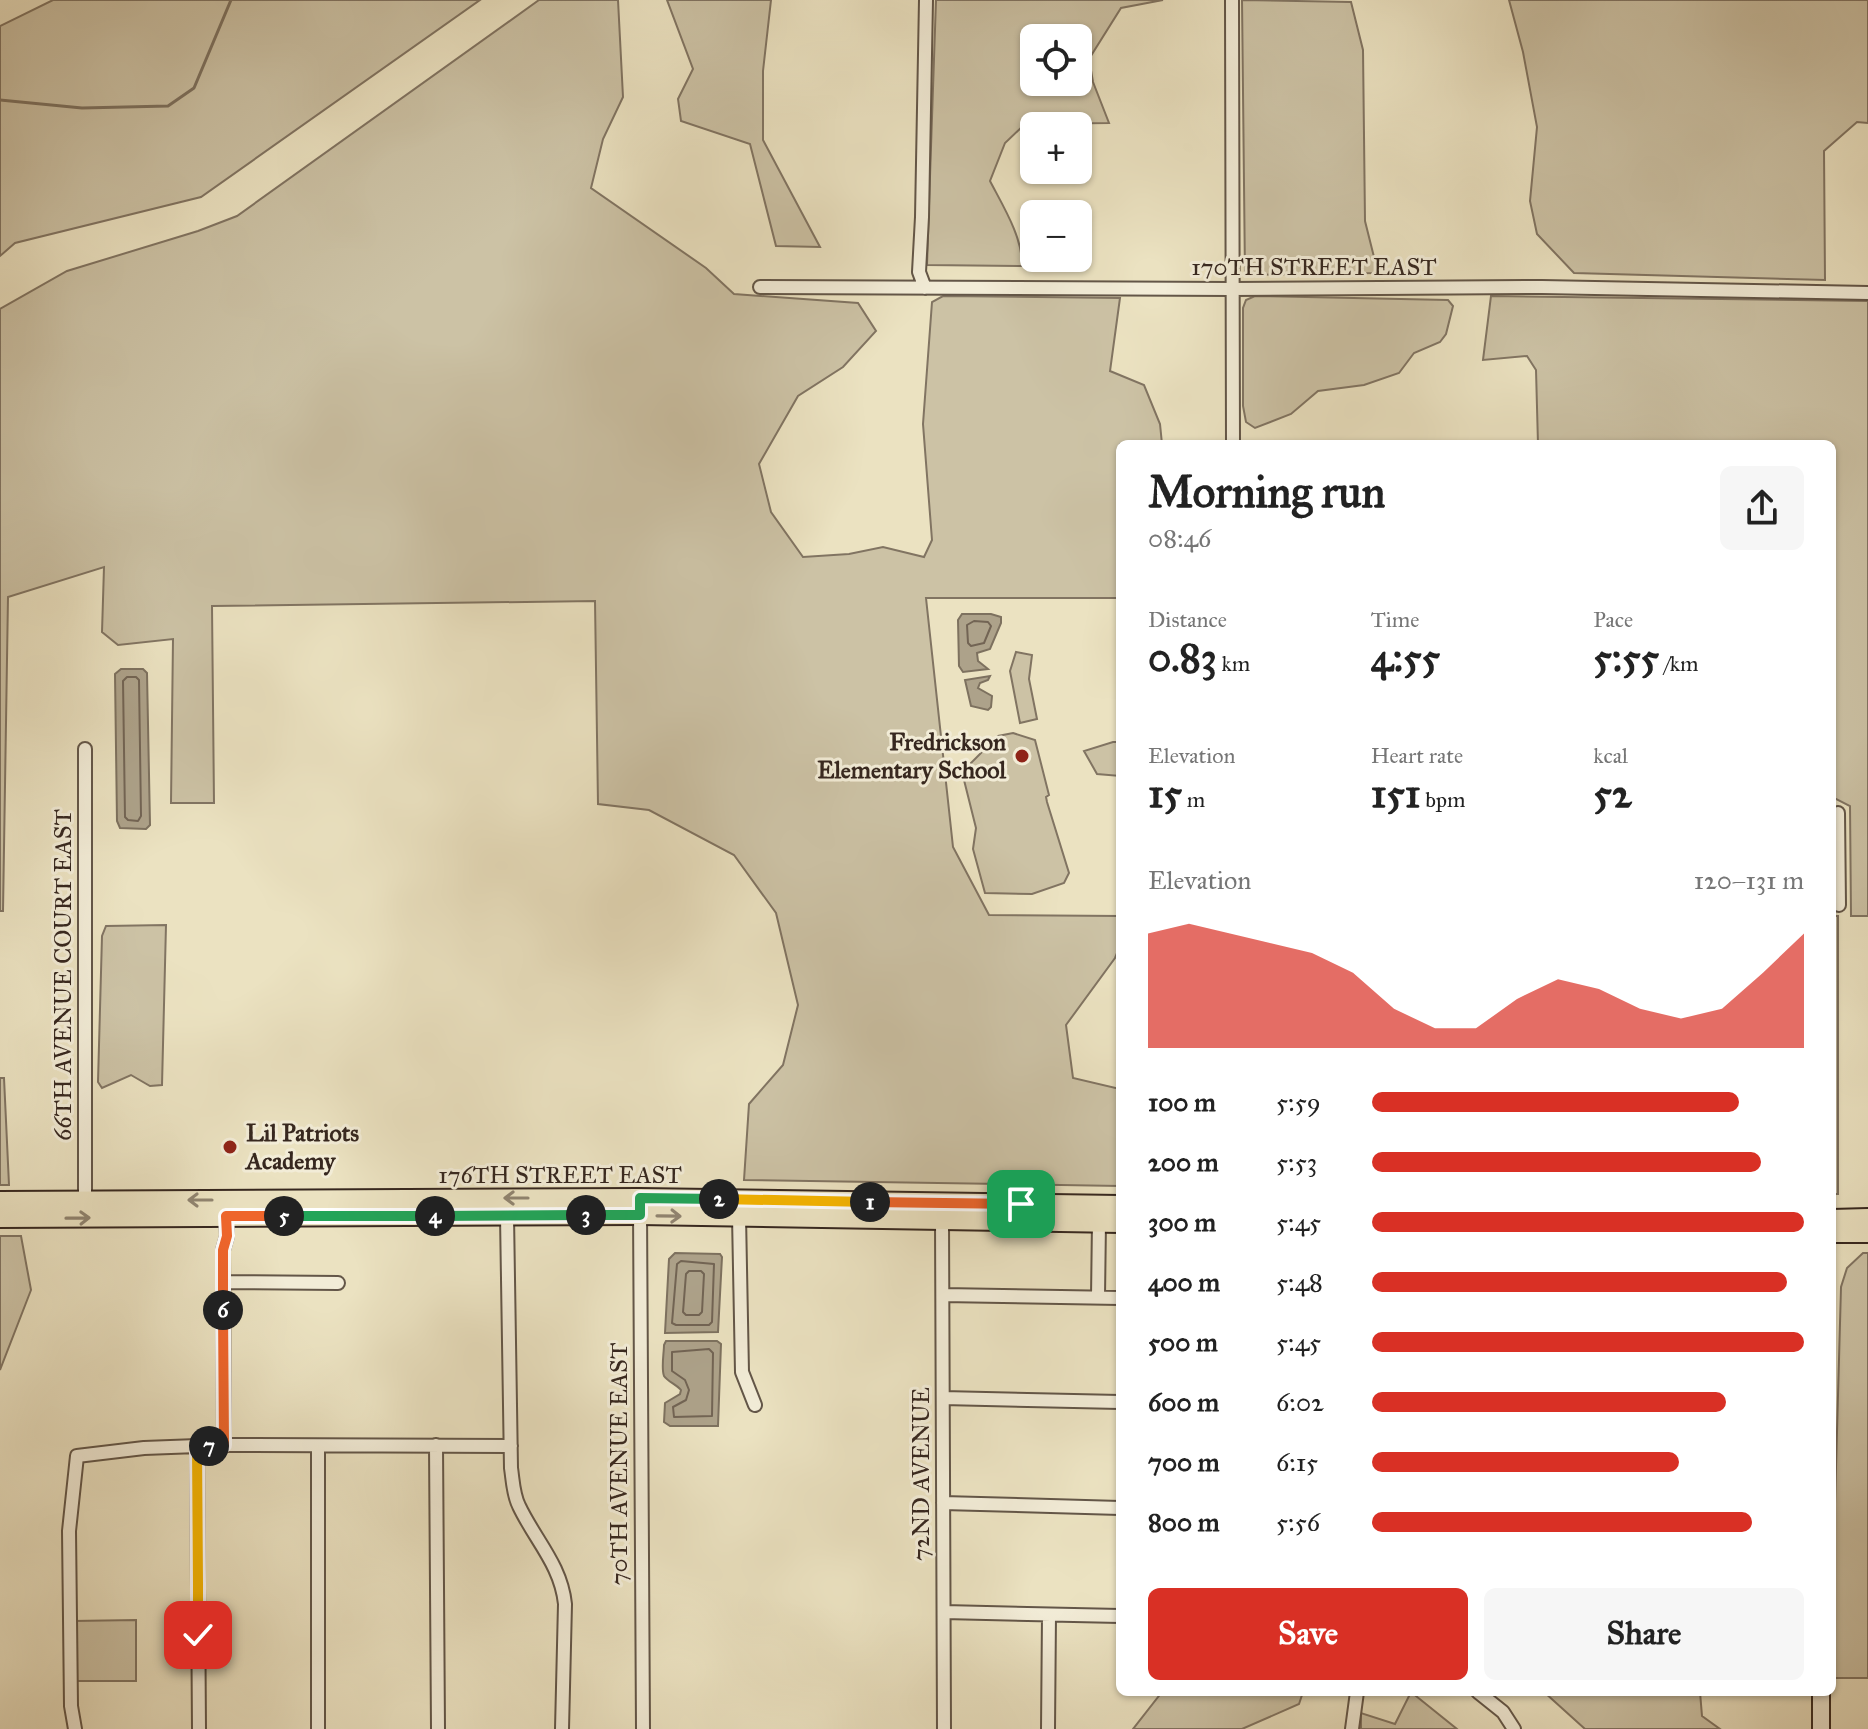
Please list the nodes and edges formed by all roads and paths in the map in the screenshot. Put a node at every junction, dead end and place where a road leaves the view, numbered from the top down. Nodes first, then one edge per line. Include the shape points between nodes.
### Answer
1 (926, 0) edge
2 (1232, 0) edge
3 (760, 287) dead end
4 (925, 288) junction
5 (1232, 289) junction
6 (1868, 293) edge
7 (1233, 440) edge
8 (85, 749) dead end
9 (1838, 813) dead end
10 (1836, 842) edge
11 (1836, 868) edge
12 (1839, 905) dead end
13 (85, 1200) junction
14 (5, 1202) edge
15 (1116, 1205) edge
16 (640, 1206) junction
17 (226, 1216) junction
18 (507, 1216) junction
19 (739, 1216) junction
20 (0, 1218) edge
21 (1868, 1218) edge
22 (942, 1219) junction
23 (1836, 1219) edge
24 (1099, 1222) junction
25 (1116, 1223) edge
26 (1836, 1233) edge
27 (1868, 1233) edge
28 (223, 1282) junction
29 (338, 1283) dead end
30 (943, 1295) junction
31 (1098, 1297) junction
32 (1116, 1298) edge
33 (943, 1398) junction
34 (1116, 1402) edge
35 (755, 1405) dead end
36 (224, 1445) junction
37 (436, 1445) junction
38 (197, 1446) junction
39 (318, 1446) junction
40 (511, 1446) junction
41 (943, 1503) junction
42 (1116, 1508) edge
43 (944, 1612) junction
44 (1049, 1615) junction
45 (1116, 1616) edge
46 (1356, 1696) edge
47 (1483, 1696) edge
48 (1821, 1696) edge
49 (75, 1729) edge
50 (199, 1729) edge
51 (318, 1729) edge
52 (438, 1729) edge
53 (562, 1729) edge
54 (643, 1729) edge
55 (944, 1729) edge
56 (1048, 1729) edge
57 (1352, 1729) edge
58 (1514, 1729) edge
59 (1821, 1729) edge

1 - 4 street via 919,272
2 - 5 street
3 - 4 street, 170TH STREET EAST
4 - 5 street, 170TH STREET EAST
5 - 6 street, 170TH STREET EAST
5 - 7 street
8 - 13 street, 66TH AVENUE COURT EAST
9 - 10 street
11 - 12 street
13 - 14 main road, 176TH STREET EAST
16 -> 13 main road, 176TH STREET EAST
15 - 16 main road, 176TH STREET EAST
16 - 18 main road, 176TH STREET EAST
16 -> 19 main road, 176TH STREET EAST
16 - 54 street, 70TH AVENUE EAST
17 - 18 main road, 176TH STREET EAST
20 -> 17 main road, 176TH STREET EAST
17 - 28 street
18 - 40 street
19 - 22 main road, 176TH STREET EAST
19 - 35 street via 742,1372
21 - 23 main road
22 - 24 main road, 176TH STREET EAST
22 - 30 street, 72ND AVENUE
24 - 25 main road, 176TH STREET EAST
24 - 31 street
26 - 27 main road
28 - 29 street
28 - 36 street
30 - 31 street
30 - 33 street, 72ND AVENUE
31 - 32 street
33 - 34 street
33 - 41 street, 72ND AVENUE
36 - 38 street
36 - 39 street
37 - 39 street
37 - 40 street
37 - 52 street
38 - 49 street via 77,1456 69,1531
38 - 50 street
39 - 51 street
40 - 53 street via 518,1504 563,1587
41 - 42 street
41 - 43 street, 72ND AVENUE
43 - 44 street
43 - 55 street, 72ND AVENUE
44 - 45 street
44 - 56 street
46 - 57 street
47 - 58 street
48 - 59 street

